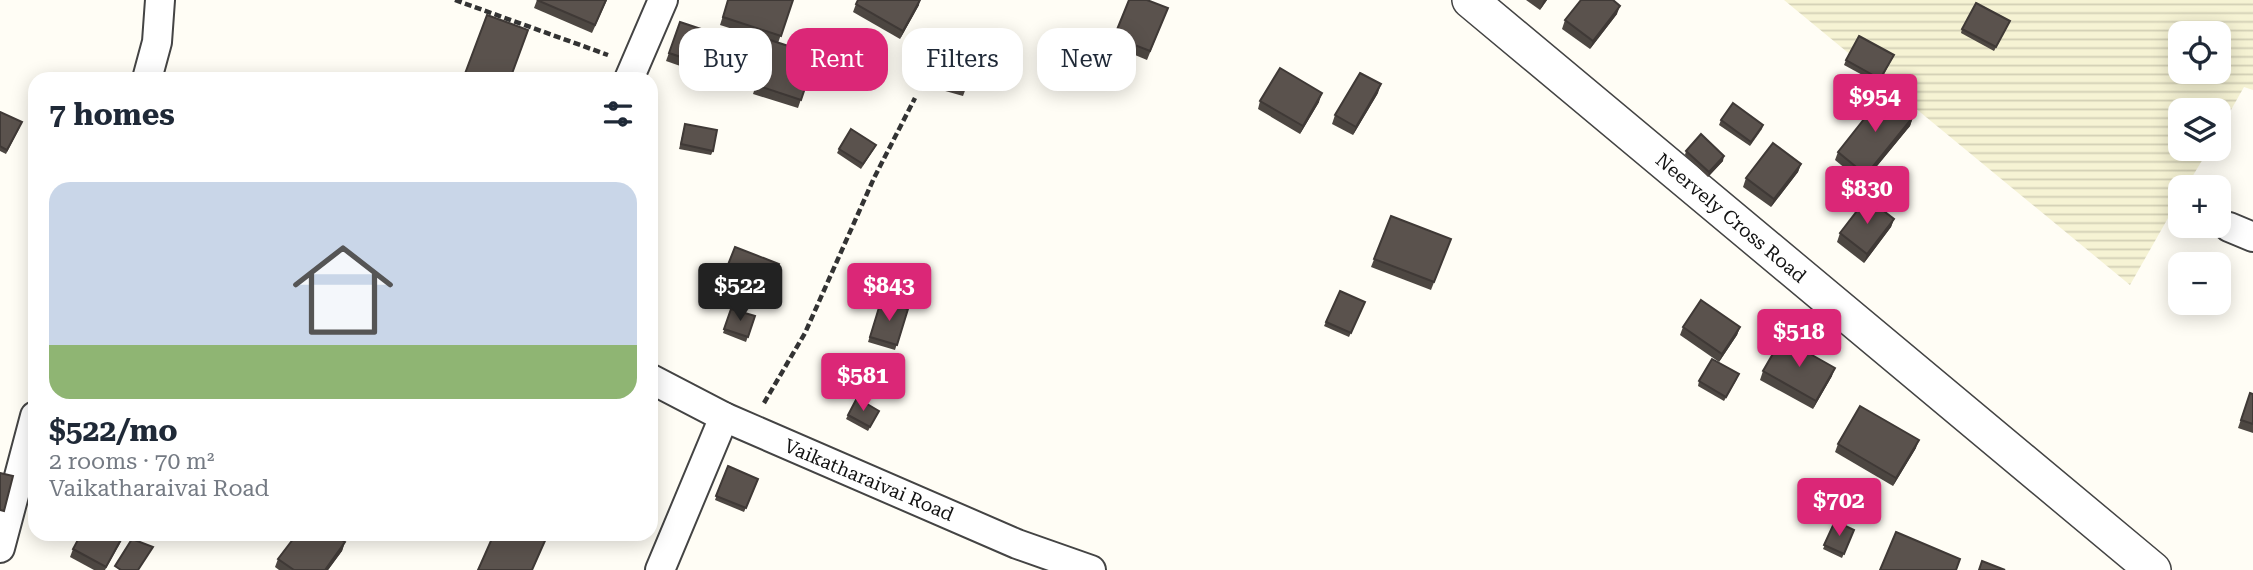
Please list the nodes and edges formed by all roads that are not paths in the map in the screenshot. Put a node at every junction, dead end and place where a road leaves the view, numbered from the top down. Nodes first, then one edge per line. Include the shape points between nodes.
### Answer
1 (160, 0) edge
2 (663, 0) edge
3 (1470, 0) edge
4 (632, 71) edge
5 (149, 72) edge
6 (658, 383) edge
7 (737, 423) junction
8 (28, 442) edge
9 (0, 548) edge
10 (660, 570) edge
11 (1091, 570) edge
12 (2153, 570) edge

1 - 5 street
2 - 4 street
3 - 12 street, Neervely Cross Road
6 - 7 street, Vaikatharaivai Road
7 - 10 street
7 - 11 street, Vaikatharaivai Road via 1017,544
8 - 9 street

